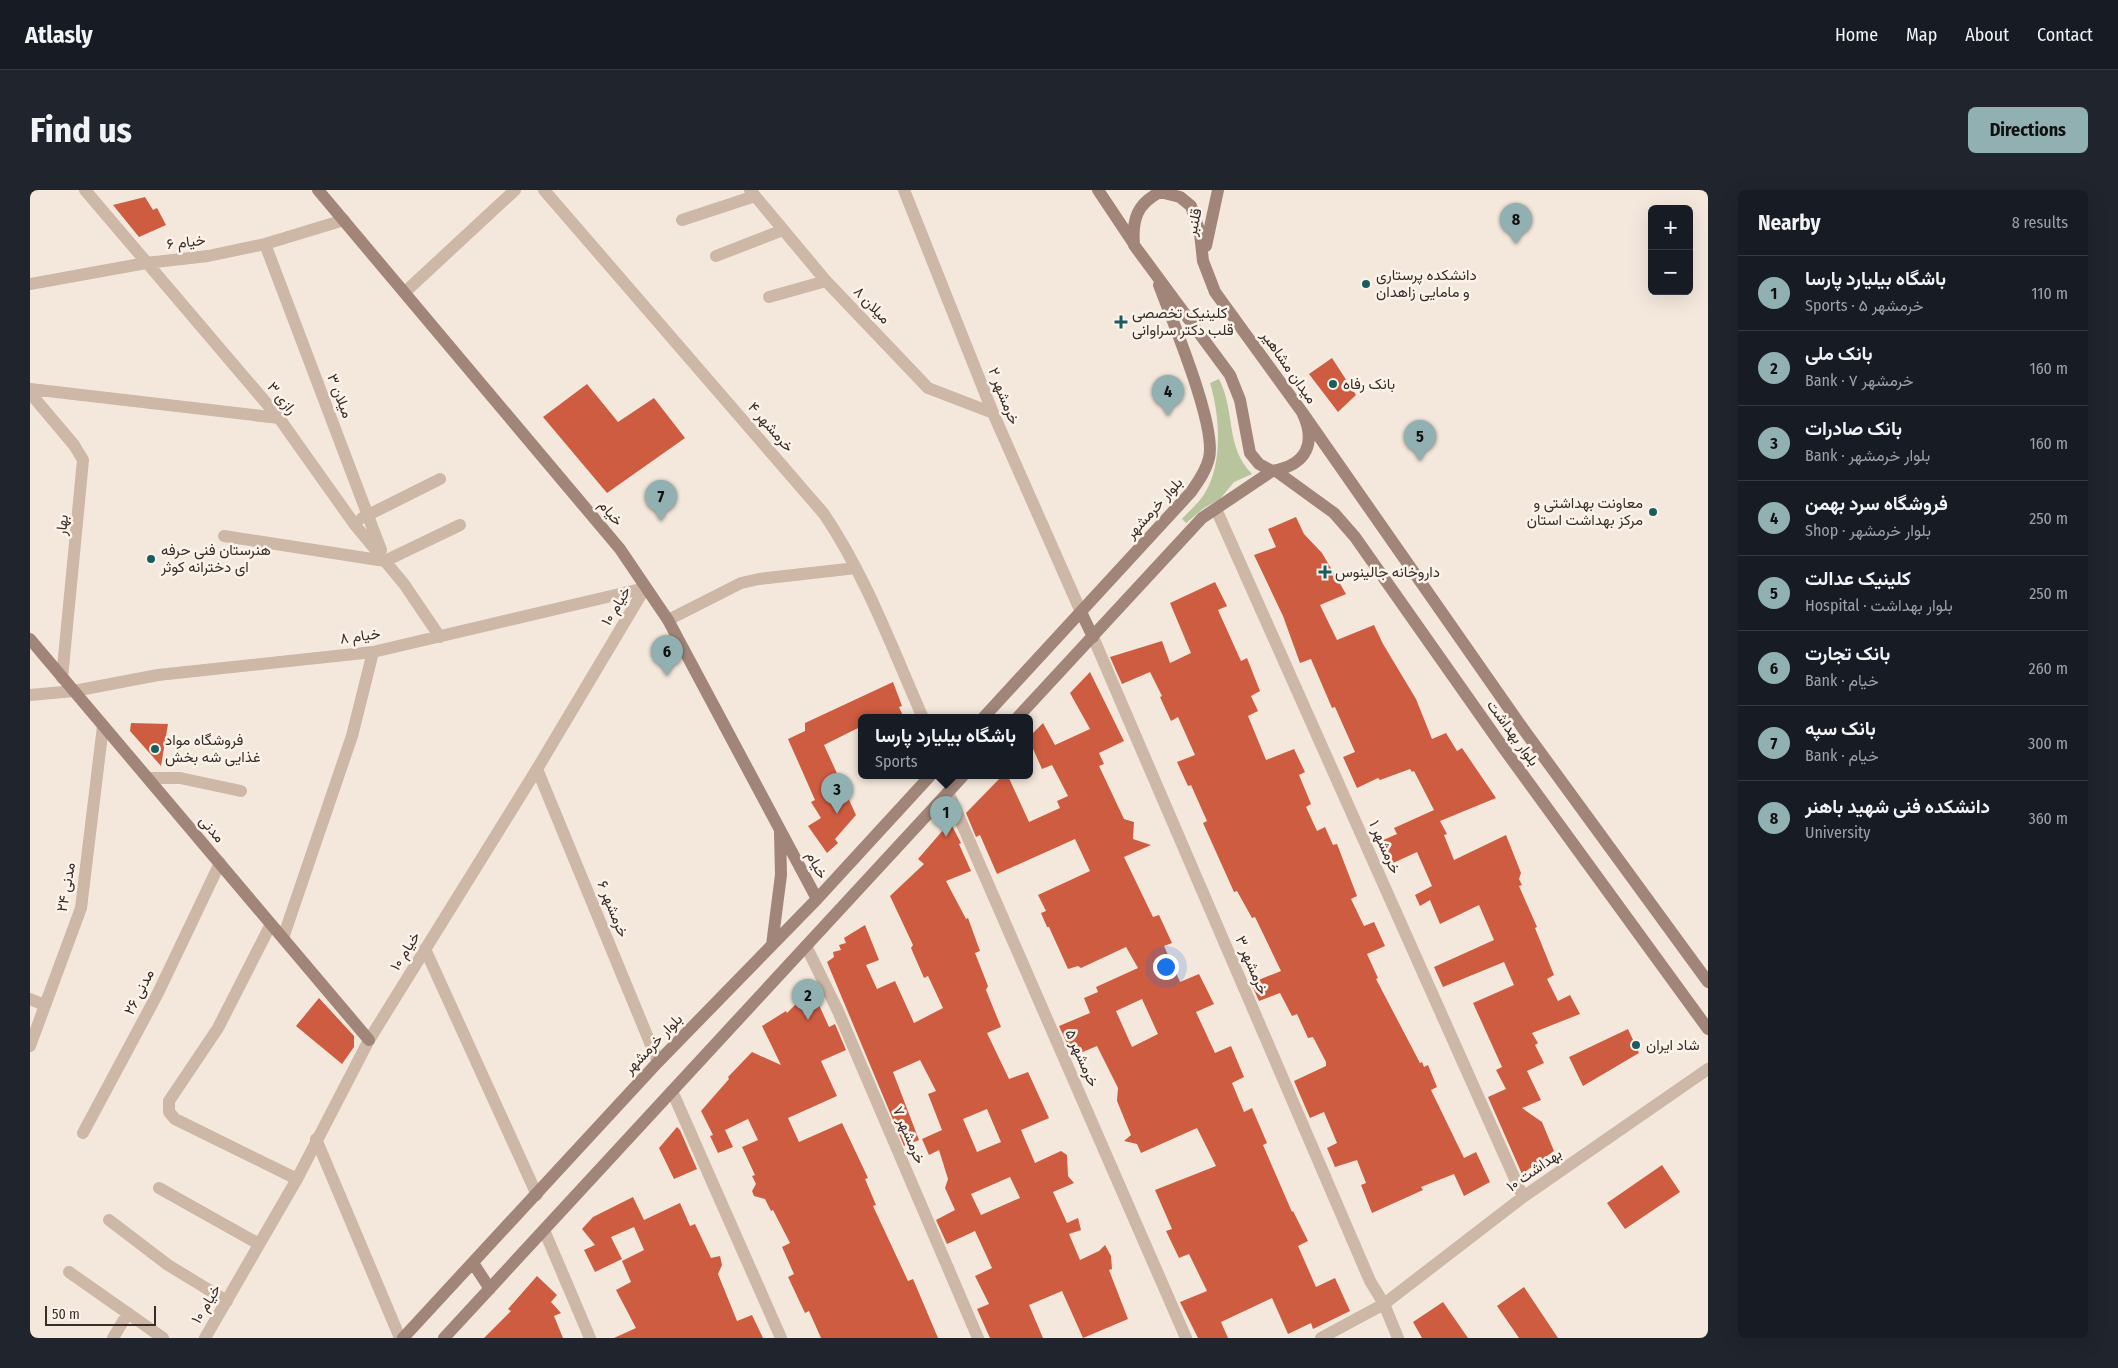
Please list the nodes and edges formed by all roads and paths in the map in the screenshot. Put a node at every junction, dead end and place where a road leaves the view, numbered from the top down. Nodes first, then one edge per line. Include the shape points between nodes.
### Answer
1 (85, 190) edge
2 (318, 190) edge
3 (515, 190) edge
4 (544, 190) edge
5 (904, 190) edge
6 (1098, 190) edge
7 (1218, 190) edge
8 (1158, 191) edge
9 (753, 193) edge
10 (344, 220) junction
11 (682, 220) dead end
12 (783, 230) junction
13 (265, 244) junction
14 (1134, 245) junction
15 (716, 256) dead end
16 (1203, 261) junction
17 (146, 263) junction
18 (1154, 271) junction
19 (826, 281) junction
20 (30, 284) edge
21 (405, 292) junction
22 (769, 297) dead end
23 (30, 389) edge
24 (30, 393) edge
25 (993, 412) junction
26 (1302, 412) junction
27 (279, 418) junction
28 (1274, 471) junction
29 (440, 479) dead end
30 (1216, 509) junction
31 (368, 514) junction
32 (355, 525) junction
33 (460, 525) dead end
34 (224, 536) dead end
35 (385, 560) junction
36 (856, 568) junction
37 (646, 588) junction
38 (1081, 612) junction
39 (668, 620) junction
40 (440, 637) junction
41 (1093, 637) junction
42 (30, 639) edge
43 (373, 652) junction
44 (62, 678) junction
45 (74, 691) junction
46 (30, 695) edge
47 (922, 714) edge
48 (987, 714) edge
49 (1021, 714) edge
50 (103, 726) junction
51 (538, 769) junction
52 (148, 778) junction
53 (927, 779) edge
54 (960, 779) edge
55 (241, 791) dead end
56 (948, 792) junction
57 (780, 830) junction
58 (220, 863) junction
59 (817, 899) junction
60 (271, 924) junction
61 (283, 938) junction
62 (772, 945) junction
63 (806, 946) junction
64 (425, 949) junction
65 (1708, 982) edge
66 (30, 998) edge
67 (44, 1006) junction
68 (1708, 1029) edge
69 (369, 1040) junction
70 (30, 1046) edge
71 (658, 1062) junction
72 (1708, 1069) edge
73 (672, 1092) junction
74 (83, 1133) dead end
75 (316, 1139) junction
76 (298, 1179) junction
77 (159, 1188) dead end
78 (538, 1195) junction
79 (1523, 1198) junction
80 (110, 1220) dead end
81 (544, 1230) junction
82 (260, 1244) junction
83 (473, 1263) junction
84 (69, 1272) dead end
85 (490, 1289) junction
86 (227, 1302) junction
87 (1384, 1304) junction
88 (128, 1313) junction
89 (207, 1337) edge
90 (112, 1338) edge
91 (163, 1338) edge
92 (401, 1338) edge
93 (444, 1338) edge
94 (590, 1338) edge
95 (781, 1338) edge
96 (978, 1338) edge
97 (1186, 1338) edge
98 (1321, 1338) edge
99 (1398, 1338) edge

1 - 17 street, رازی ۳
2 - 10 main road, خیام
3 - 21 street
4 - 36 street, خرمشهر ۴ via 793,476 843,542
5 - 25 street, خرمشهر ۲
6 - 14 main road
7 - 16 main road, قلنبر
8 - 14 main road, میدان مشاهیر via 1139,208 1133,227
8 - 16 main road, میدان مشاهیر via 1180,197 1191,206 1200,233
9 - 11 street
9 - 12 street, میلان ۸
10 - 13 street, خیام ۶
10 - 21 main road, خیام
12 - 15 street
12 - 19 street, میلان ۸
13 - 17 street, خیام ۶ via 208,256
13 - 31 street, میلان ۳
14 - 18 main road
16 - 26 main road, میدان مشاهیر via 1215,292
17 - 20 street, خیام ۶
17 - 27 street, رازی ۳
18 - 28 main road via 1230,375 1240,400 1250,453 1259,464
18 - 38 main road, بلوار خرمشهر via 1199,396 1210,457 1190,492
19 - 22 street
19 - 25 street, میلان ۸ via 928,388
21 - 37 main road, خیام via 620,549
23 - 27 street
24 - 44 street, بهار via 83,460
25 - 38 street, خرمشهر ۲
26 - 28 main road, میدان مشاهیر via 1310,431 1304,454 1289,467
26 - 65 main road, بلوار بهداشت via 1518,722
27 - 32 street, رازی ۳
28 - 30 main road
28 - 68 main road, بلوار بهداشت via 1334,513 1355,537
29 - 31 street
30 - 41 main road via 1202,518
30 - 79 street, خرمشهر ۱
31 - 32 street
31 - 35 street, میلان ۳
32 - 35 street, رازی ۳
33 - 35 street
34 - 35 street
35 - 40 street, رازی ۳
36 - 39 street via 741,583
36 - 47 street, خرمشهر ۴
37 - 39 main road, خیام
37 - 40 street, خیام ۸
37 - 51 street, خیام ۱۰
38 - 41 main road
38 - 48 main road, بلوار خرمشهر
39 - 57 main road, خیام
40 - 43 street, خیام ۸
41 - 49 main road
41 - 87 street, خرمشهر ۳ via 1370,1281
42 - 44 main road, مدنی
43 - 45 street, خیام ۸ via 158,675
43 - 61 street via 352,736
44 - 45 main road, مدنی
45 - 46 street, خیام ۸
45 - 50 main road, مدنی
50 - 52 main road, مدنی
50 - 67 street, مدنی ۲۴ via 81,908
51 - 64 street, خیام ۱۰
51 - 71 street, خرمشهر ۶
52 - 55 street via 180,778
52 - 58 main road, مدنی
53 - 59 main road, بلوار خرمشهر
54 - 56 main road
56 - 63 main road
56 - 97 street, خرمشهر ۵
57 - 59 main road, خیام
57 - 62 main road via 781,876
58 - 60 main road, مدنی
58 - 74 street, مدنی ۲۶ via 158,993
59 - 62 main road, بلوار خرمشهر
60 - 61 main road, مدنی
60 - 76 street via 218,1028 169,1102 169,1112 175,1119
61 - 69 main road, مدنی
62 - 71 main road, بلوار خرمشهر
63 - 73 main road
63 - 96 street, خرمشهر ۷ via 838,1010
64 - 69 street, خیام ۱۰
64 - 78 street
66 - 67 street
67 - 70 street, مدنی ۲۴
69 - 75 street, خیام ۱۰
71 - 78 main road, بلوار خرمشهر
72 - 79 street, بهداشت ۱۰
73 - 81 main road
73 - 95 street
75 - 76 street, خیام ۱۰
75 - 92 street
76 - 82 street, خیام ۱۰
77 - 82 street
78 - 83 main road, بلوار خرمشهر
79 - 87 street, بهداشت ۱۰
80 - 86 street via 168,1264
81 - 85 main road
81 - 94 street
82 - 86 street, خیام ۱۰
83 - 85 main road
83 - 92 main road, بلوار خرمشهر
84 - 88 street
85 - 93 main road
86 - 89 street, خیام ۱۰
87 - 98 street, بهداشت ۱۰
87 - 99 street, خرمشهر ۳
88 - 90 street
88 - 91 street

